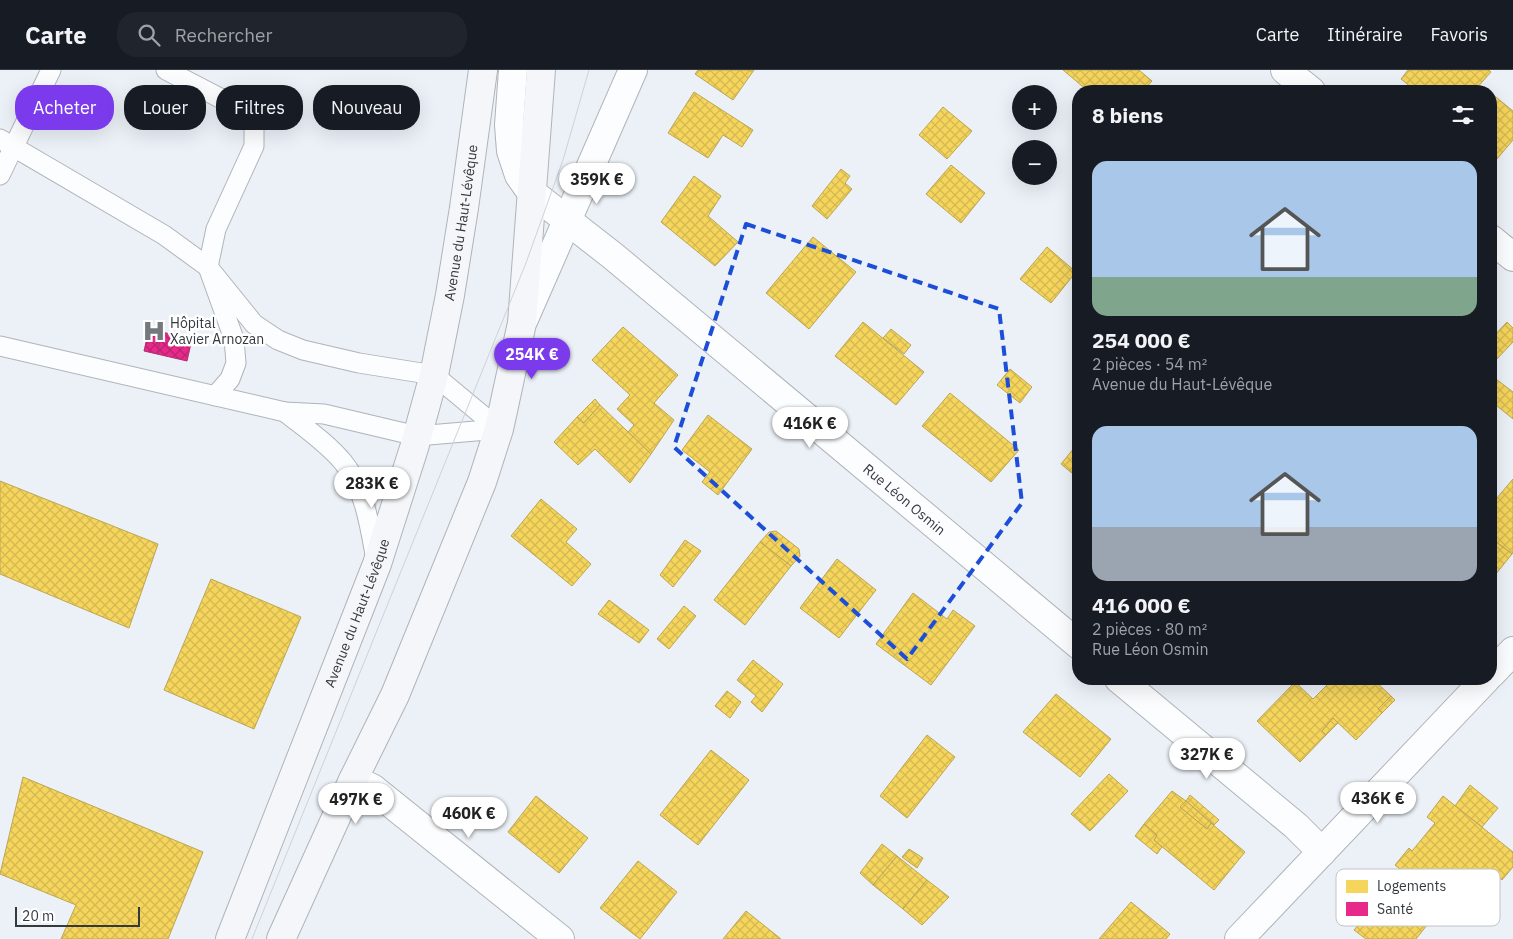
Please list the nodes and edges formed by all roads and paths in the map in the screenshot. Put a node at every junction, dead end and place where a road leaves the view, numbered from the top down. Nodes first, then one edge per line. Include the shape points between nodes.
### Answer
1 (51, 70) edge
2 (166, 70) edge
3 (483, 70) edge
4 (513, 70) edge
5 (541, 70) edge
6 (633, 70) edge
7 (1285, 70) edge
8 (1304, 85) edge
9 (7, 143) edge
10 (0, 175) edge
11 (531, 192) junction
12 (567, 221) junction
13 (1497, 244) edge
14 (1513, 257) edge
15 (208, 267) junction
16 (522, 322) junction
17 (0, 346) edge
18 (434, 375) junction
19 (216, 396) junction
20 (285, 412) junction
21 (499, 429) junction
22 (417, 436) junction
23 (377, 564) junction
24 (1072, 639) edge
25 (1513, 651) edge
26 (1497, 668) edge
27 (1126, 685) edge
28 (1480, 685) edge
29 (353, 780) junction
30 (1322, 852) junction
31 (230, 939) edge
32 (281, 939) edge
33 (560, 939) edge
34 (1239, 939) edge

1 - 9 lane
2 - 15 lane via 243,110 254,126 254,146 216,229
3 - 18 main road, Avenue du Haut-Lévêque via 463,218
4 - 11 street, Rue Léon Osmin via 509,125 511,151 519,175
5 - 11 main road
6 - 12 street
7 - 8 street
9 - 10 lane
9 - 15 lane via 164,235
11 - 12 street, Rue Léon Osmin
11 - 16 main road
12 - 16 street
12 - 24 street, Rue Léon Osmin
13 - 14 street
15 - 18 lane via 254,324 278,340 303,350 350,361
15 - 19 lane via 234,339 236,363 230,379
16 - 21 main road
17 - 19 lane
18 - 21 lane
18 - 22 main road, Avenue du Haut-Lévêque
19 - 20 lane
20 - 22 lane via 324,414
20 - 23 lane via 324,443 344,464 367,513
21 - 22 lane
21 - 29 main road via 482,482 396,695
22 - 23 main road, Avenue du Haut-Lévêque
23 - 31 main road, Avenue du Haut-Lévêque
25 - 26 street
27 - 30 street via 1296,826
28 - 30 street
29 - 32 main road
29 - 33 street via 372,788
30 - 34 street

